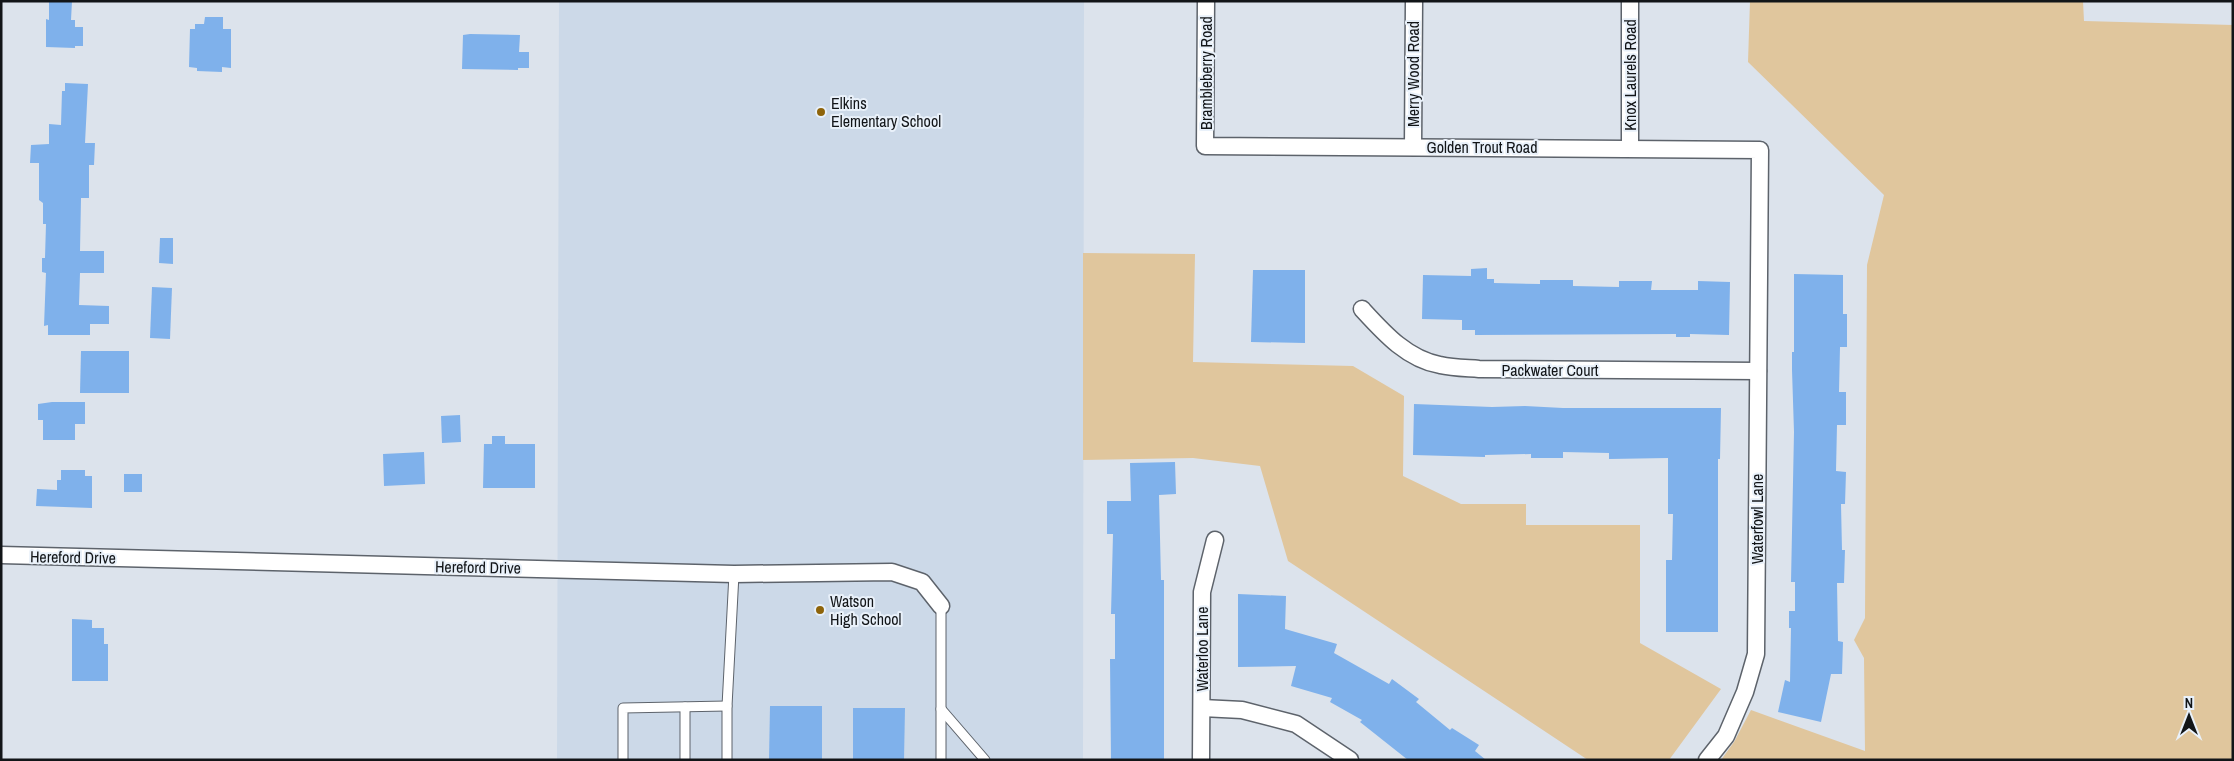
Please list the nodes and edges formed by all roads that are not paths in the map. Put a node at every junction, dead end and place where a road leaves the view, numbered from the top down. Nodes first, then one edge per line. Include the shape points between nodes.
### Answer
1 (1206, 1) edge
2 (1414, 1) edge
3 (1630, 1) edge
4 (1205, 146) joint
5 (1413, 147) junction
6 (1630, 148) junction
7 (1760, 150) joint
8 (1362, 309) dead end
9 (1758, 371) junction
10 (1215, 540) dead end
11 (1, 555) edge
12 (734, 574) junction
13 (941, 606) joint
14 (727, 706) junction
15 (685, 707) junction
16 (1202, 708) junction
17 (941, 709) junction
18 (983, 758) edge
19 (623, 760) edge
20 (684, 760) edge
21 (727, 760) edge
22 (941, 760) edge
23 (1201, 760) edge
24 (1350, 760) edge
25 (1707, 760) edge

1 - 4 street, Brambleberry Road
2 - 5 street, Merry Wood Road
3 - 6 street, Knox Laurels Road
4 - 5 street, Golden Trout Road
5 - 6 street, Golden Trout Road
6 - 7 street, Golden Trout Road
7 - 9 street, Waterfowl Lane
8 - 9 street, Packwater Court via 1390,340 1417,357 1439,365 1479,369
9 - 25 street, Waterfowl Lane via 1756,654 1745,692 1726,736
10 - 16 street, Waterloo Lane via 1202,592
11 - 12 street, Hereford Drive
12 - 13 street, Hereford Drive via 892,572 922,582
12 - 14 lane
13 - 17 lane
14 - 15 lane
14 - 21 lane
15 - 19 lane via 623,708
15 - 20 lane
16 - 23 street, Waterloo Lane
16 - 24 street via 1242,710 1296,724
17 - 18 lane
17 - 22 lane

